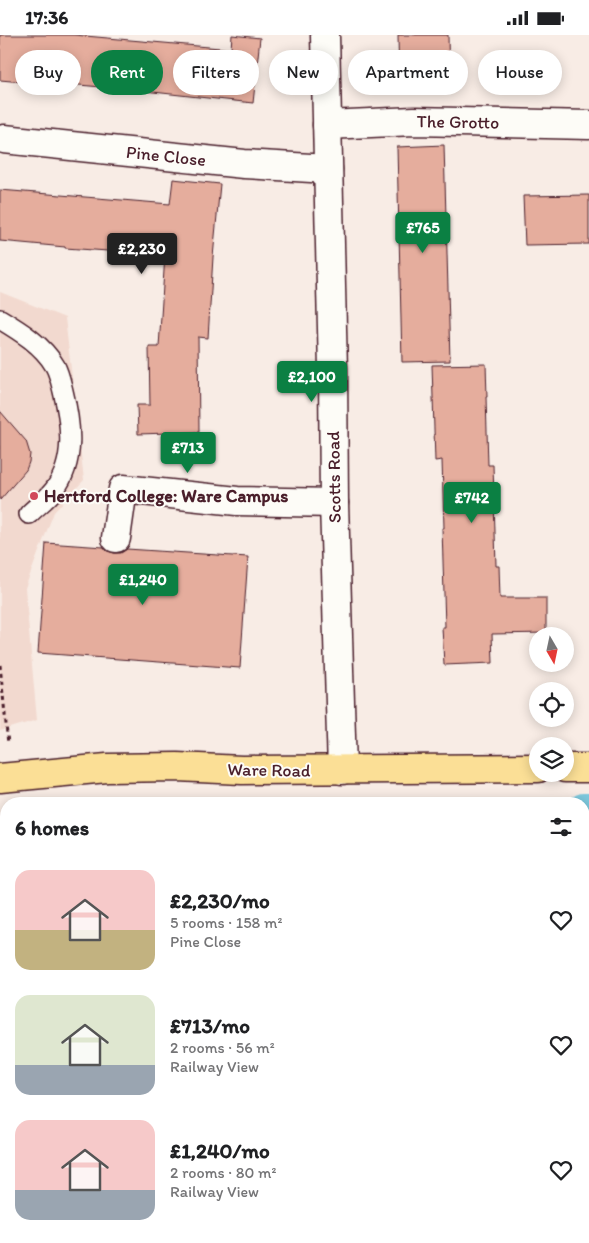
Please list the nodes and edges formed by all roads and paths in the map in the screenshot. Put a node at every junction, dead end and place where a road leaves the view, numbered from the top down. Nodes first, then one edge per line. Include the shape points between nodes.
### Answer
1 (325, 35) edge
2 (327, 125) junction
3 (589, 125) edge
4 (4, 139) dead end
5 (328, 169) junction
6 (0, 319) edge
7 (334, 503) junction
8 (29, 514) dead end
9 (116, 539) dead end
10 (0, 665) edge
11 (574, 768) edge
12 (589, 768) edge
13 (529, 769) edge
14 (342, 770) junction
15 (6, 777) edge

1 - 2 street, Scotts Road
2 - 3 street, The Grotto via 414,121
2 - 5 street, Scotts Road
4 - 5 street, Pine Close via 244,164
5 - 7 street, Scotts Road
6 - 8 lane via 43,351 56,367 66,405 70,437 63,473 54,490
7 - 9 street via 237,501 123,489
7 - 14 street, Scotts Road
10 - 15 path
11 - 12 main road
13 - 14 main road, Ware Road
14 - 15 main road, Ware Road via 107,768

